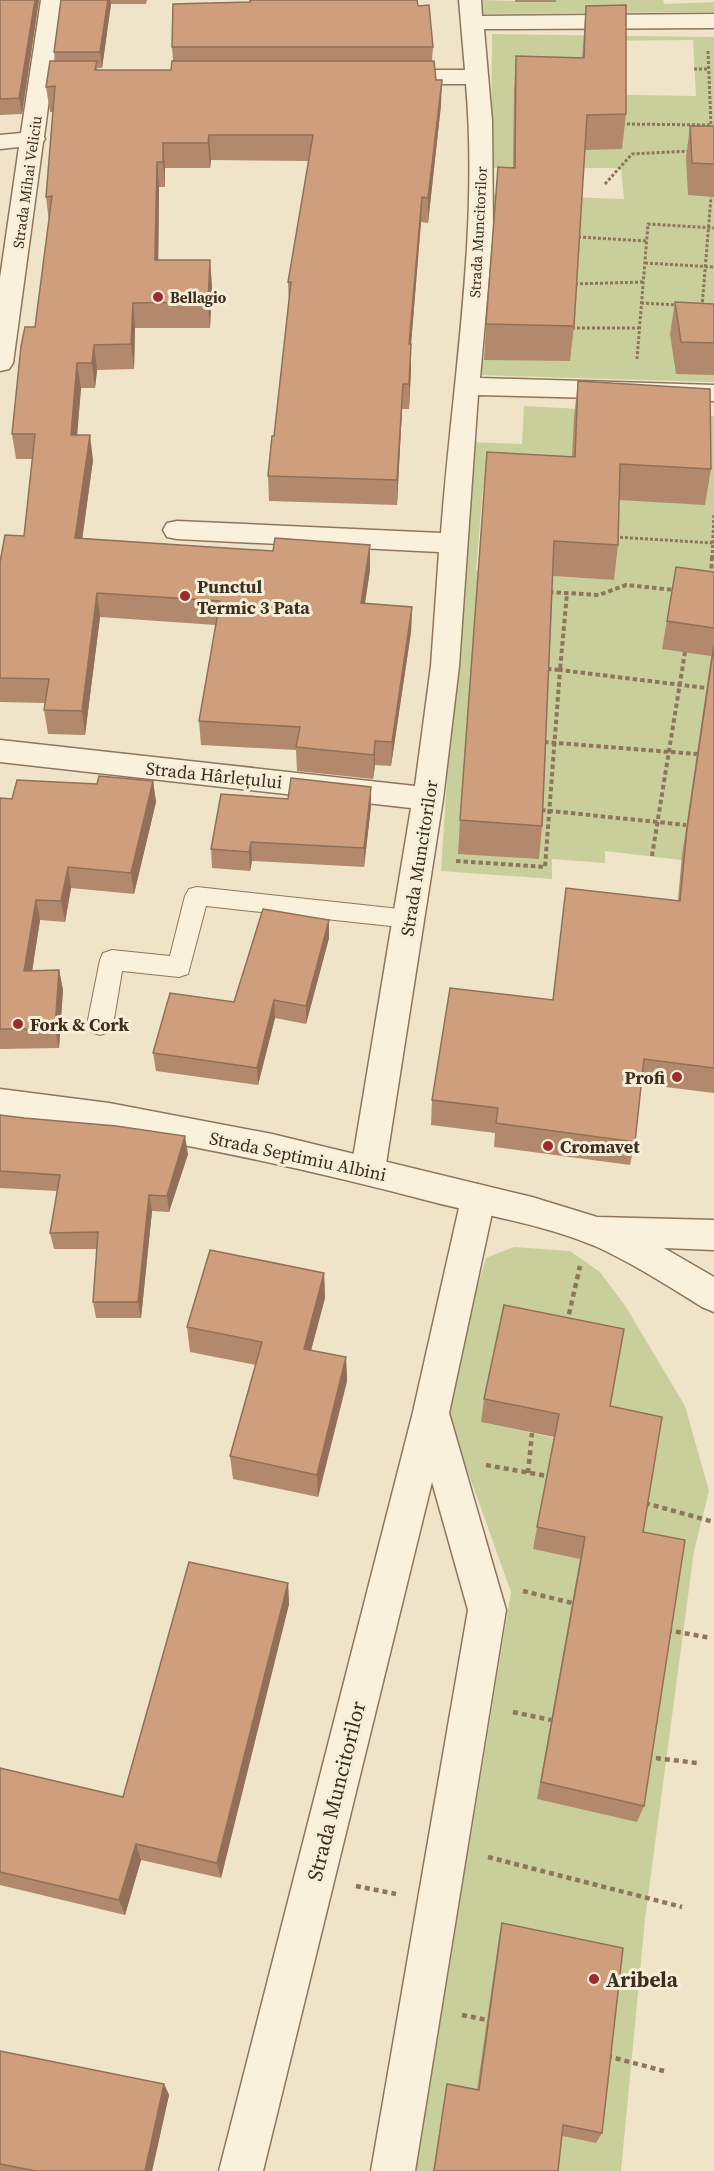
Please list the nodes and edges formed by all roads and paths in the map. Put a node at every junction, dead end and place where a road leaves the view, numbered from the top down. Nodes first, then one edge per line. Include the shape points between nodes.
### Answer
1 (52, 0) edge
2 (470, 0) edge
3 (710, 21) edge
4 (473, 22) junction
5 (694, 69) dead end
6 (709, 69) junction
7 (41, 77) junction
8 (118, 77) edge
9 (370, 77) edge
10 (478, 77) junction
11 (622, 124) edge
12 (711, 125) junction
13 (714, 132) edge
14 (34, 139) junction
15 (0, 142) edge
16 (691, 151) edge
17 (605, 184) dead end
18 (711, 197) dead end
19 (708, 228) junction
20 (714, 228) edge
21 (578, 237) edge
22 (646, 241) junction
23 (645, 263) junction
24 (705, 267) junction
25 (714, 267) edge
26 (643, 282) junction
27 (575, 284) edge
28 (641, 303) junction
29 (682, 306) edge
30 (692, 306) edge
31 (702, 307) junction
32 (701, 316) edge
33 (572, 328) edge
34 (639, 328) junction
35 (0, 363) edge
36 (467, 386) junction
37 (634, 390) junction
38 (714, 393) edge
39 (714, 514) edge
40 (177, 530) dead end
41 (615, 537) edge
42 (454, 543) junction
43 (713, 543) edge
44 (711, 583) edge
45 (679, 590) edge
46 (544, 591) edge
47 (567, 593) junction
48 (685, 652) edge
49 (547, 669) edge
50 (560, 670) junction
51 (682, 685) junction
52 (706, 688) edge
53 (544, 742) edge
54 (554, 742) junction
55 (0, 751) edge
56 (670, 752) junction
57 (697, 754) edge
58 (428, 800) junction
59 (540, 810) edge
60 (549, 810) junction
61 (658, 822) junction
62 (686, 825) edge
63 (652, 856) dead end
64 (419, 858) junction
65 (410, 919) junction
66 (100, 1025) dead end
67 (0, 1103) edge
68 (368, 1170) junction
69 (478, 1199) junction
70 (714, 1235) edge
71 (587, 1244) junction
72 (714, 1296) edge
73 (565, 1332) edge
74 (430, 1412) junction
75 (532, 1433) edge
76 (444, 1457) junction
77 (528, 1473) junction
78 (548, 1476) edge
79 (645, 1503) edge
80 (714, 1522) edge
81 (667, 1629) edge
82 (711, 1638) dead end
83 (647, 1757) edge
84 (697, 1763) dead end
85 (447, 1847) junction
86 (314, 1878) junction
87 (438, 1902) junction
88 (682, 1907) dead end
89 (606, 2056) edge
90 (664, 2071) dead end
91 (241, 2171) edge
92 (393, 2171) edge

1 - 7 street, Strada Mihai Veliciu
2 - 4 street, Strada Muncitorilor
3 - 4 street
3 - 6 path
4 - 10 street, Strada Muncitorilor
5 - 6 path
6 - 12 path
7 - 8 street
7 - 14 street, Strada Mihai Veliciu
9 - 10 street
10 - 36 street, Strada Muncitorilor via 481,232
11 - 12 path
12 - 13 path
14 - 15 street
14 - 35 street, Strada Mihai Veliciu
16 - 17 path via 632,154
18 - 19 path
19 - 20 path
19 - 22 path via 648,224
19 - 24 path
21 - 22 path
22 - 23 path
23 - 24 path
23 - 26 path
24 - 25 path
24 - 31 path
26 - 27 path
26 - 28 path
28 - 29 path
28 - 34 path
30 - 31 path
31 - 32 path
33 - 34 path
34 - 37 path
36 - 37 street
36 - 42 street, Strada Muncitorilor
37 - 38 street
39 - 43 path
40 - 42 street
41 - 43 path
42 - 58 street, Strada Muncitorilor via 444,676
43 - 44 path
45 - 47 path via 626,585 599,595
46 - 47 path
47 - 50 path
48 - 51 path
49 - 50 path
50 - 51 path
50 - 54 path
51 - 52 path
51 - 56 path
53 - 54 path
54 - 56 path
54 - 60 path
55 - 58 street, Strada Hârlețului
56 - 57 path
56 - 61 path
58 - 64 street, Strada Muncitorilor
59 - 60 path
60 - 61 path
60 - 64 path via 545,867
61 - 62 path
61 - 63 path
64 - 65 street, Strada Muncitorilor
65 - 66 lane via 196,896 178,967 112,960
65 - 68 street, Strada Muncitorilor
67 - 68 street, Strada Septimiu Albini via 141,1124
68 - 69 street, Strada Septimiu Albini
69 - 71 street, Strada Septimiu Albini
69 - 74 street, Strada Muncitorilor
70 - 71 street, Strada Septimiu Albini
71 - 72 street, Strada Septimiu Albini via 662,1265
71 - 73 path
74 - 76 street, Strada Muncitorilor
74 - 86 street, Strada Muncitorilor
75 - 77 path
76 - 77 path
76 - 85 street, Strada Muncitorilor via 487,1610
77 - 78 path
79 - 80 path
81 - 82 path
83 - 84 path
85 - 87 street, Strada Muncitorilor
85 - 88 path
86 - 87 path
86 - 91 street, Strada Muncitorilor
87 - 92 street, Strada Muncitorilor
89 - 90 path

